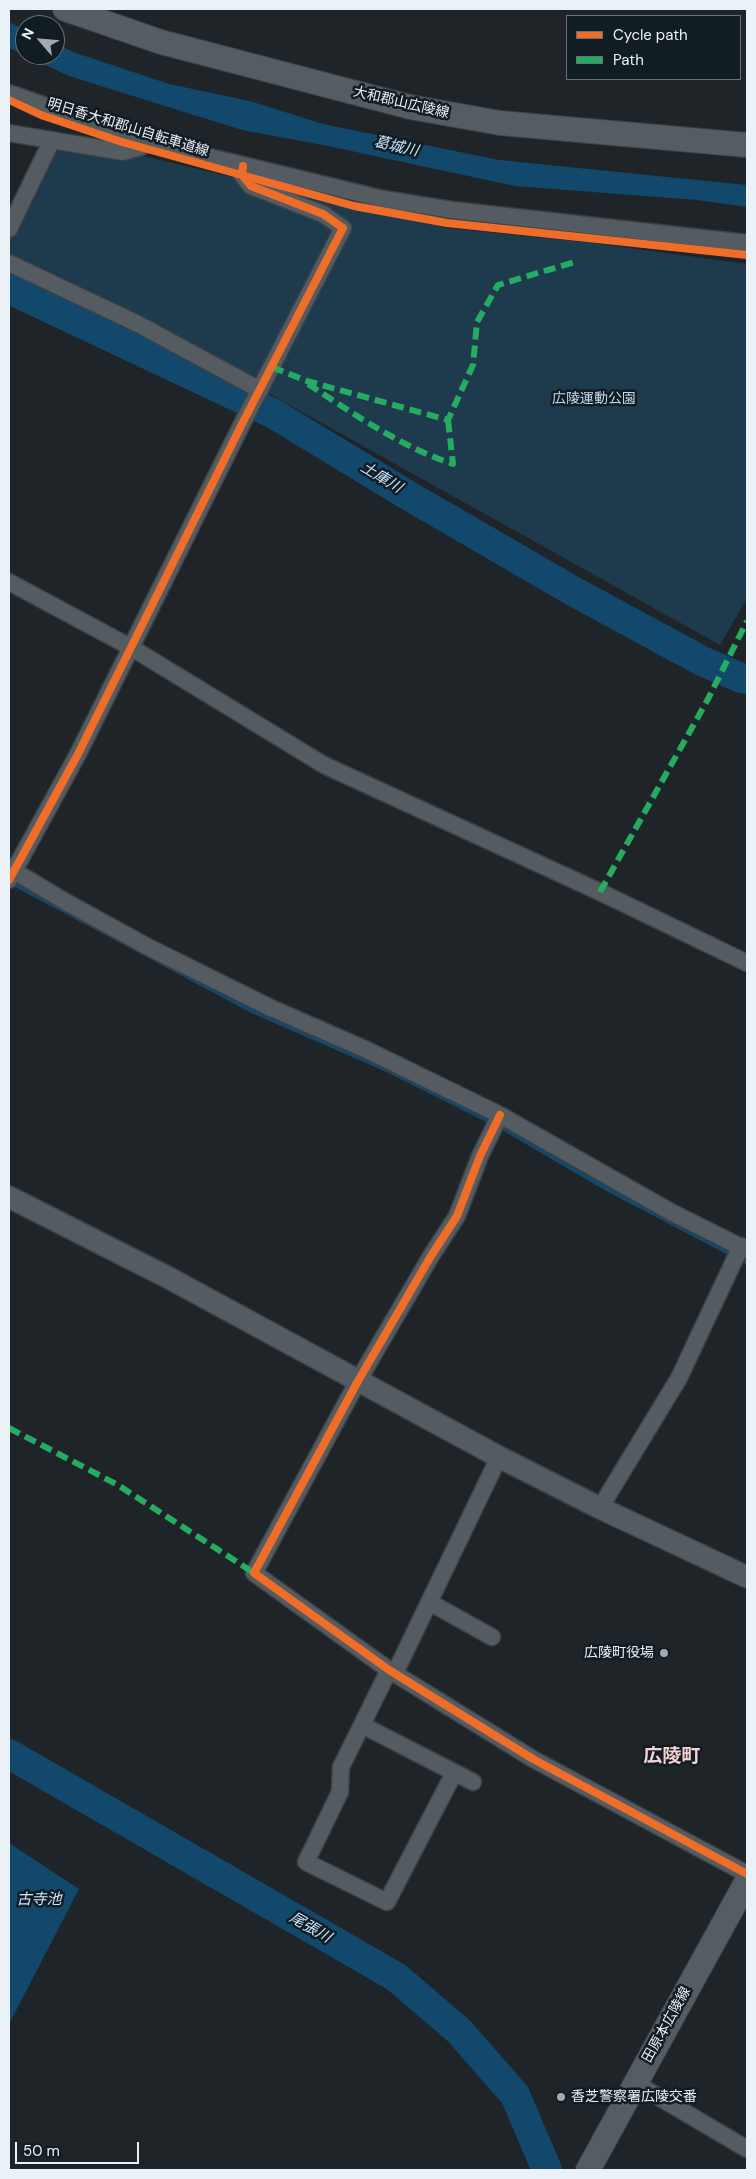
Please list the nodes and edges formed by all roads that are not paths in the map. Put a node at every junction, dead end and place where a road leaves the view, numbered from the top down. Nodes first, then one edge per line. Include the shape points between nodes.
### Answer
1 (65, 9) edge
2 (9, 93) edge
3 (9, 132) edge
4 (52, 140) junction
5 (148, 142) junction
6 (747, 145) edge
7 (243, 166) junction
8 (9, 229) edge
9 (747, 243) edge
10 (9, 263) edge
11 (260, 390) junction
12 (9, 582) edge
13 (132, 648) junction
14 (11, 873) edge
15 (747, 963) edge
16 (500, 1116) junction
17 (9, 1197) edge
18 (744, 1248) edge
19 (358, 1381) junction
20 (499, 1457) junction
21 (600, 1508) junction
22 (747, 1577) edge
23 (429, 1602) junction
24 (492, 1637) dead end
25 (392, 1671) junction
26 (362, 1725) junction
27 (454, 1773) junction
28 (473, 1782) dead end
29 (746, 1884) edge
30 (635, 2083) junction
31 (747, 2149) edge
32 (588, 2170) edge

1 - 6 main road, 大和郡山広陵線 via 161,42 410,107 500,123
2 - 5 street
3 - 4 street
4 - 5 street via 123,152
4 - 8 street
5 - 7 street
7 - 9 street via 383,199 452,210
7 - 11 street via 242,175 251,186 323,214 343,228
10 - 11 street via 138,324
11 - 13 street
12 - 13 street
13 - 14 street via 78,754
13 - 15 street via 324,765
14 - 16 street via 150,948
16 - 18 street via 671,1212
16 - 19 street via 480,1156 457,1216
17 - 19 street via 169,1278
18 - 21 street via 734,1261 679,1378
19 - 20 street
19 - 25 street via 254,1573
20 - 21 street
20 - 23 street
21 - 22 street
23 - 24 street
23 - 25 street
25 - 26 street
25 - 29 street via 533,1759
26 - 27 street
26 - 27 street via 341,1767 340,1792 306,1862 386,1902
27 - 28 street
29 - 30 main road, 田原本広陵線
30 - 31 street
30 - 32 main road, 田原本広陵線

